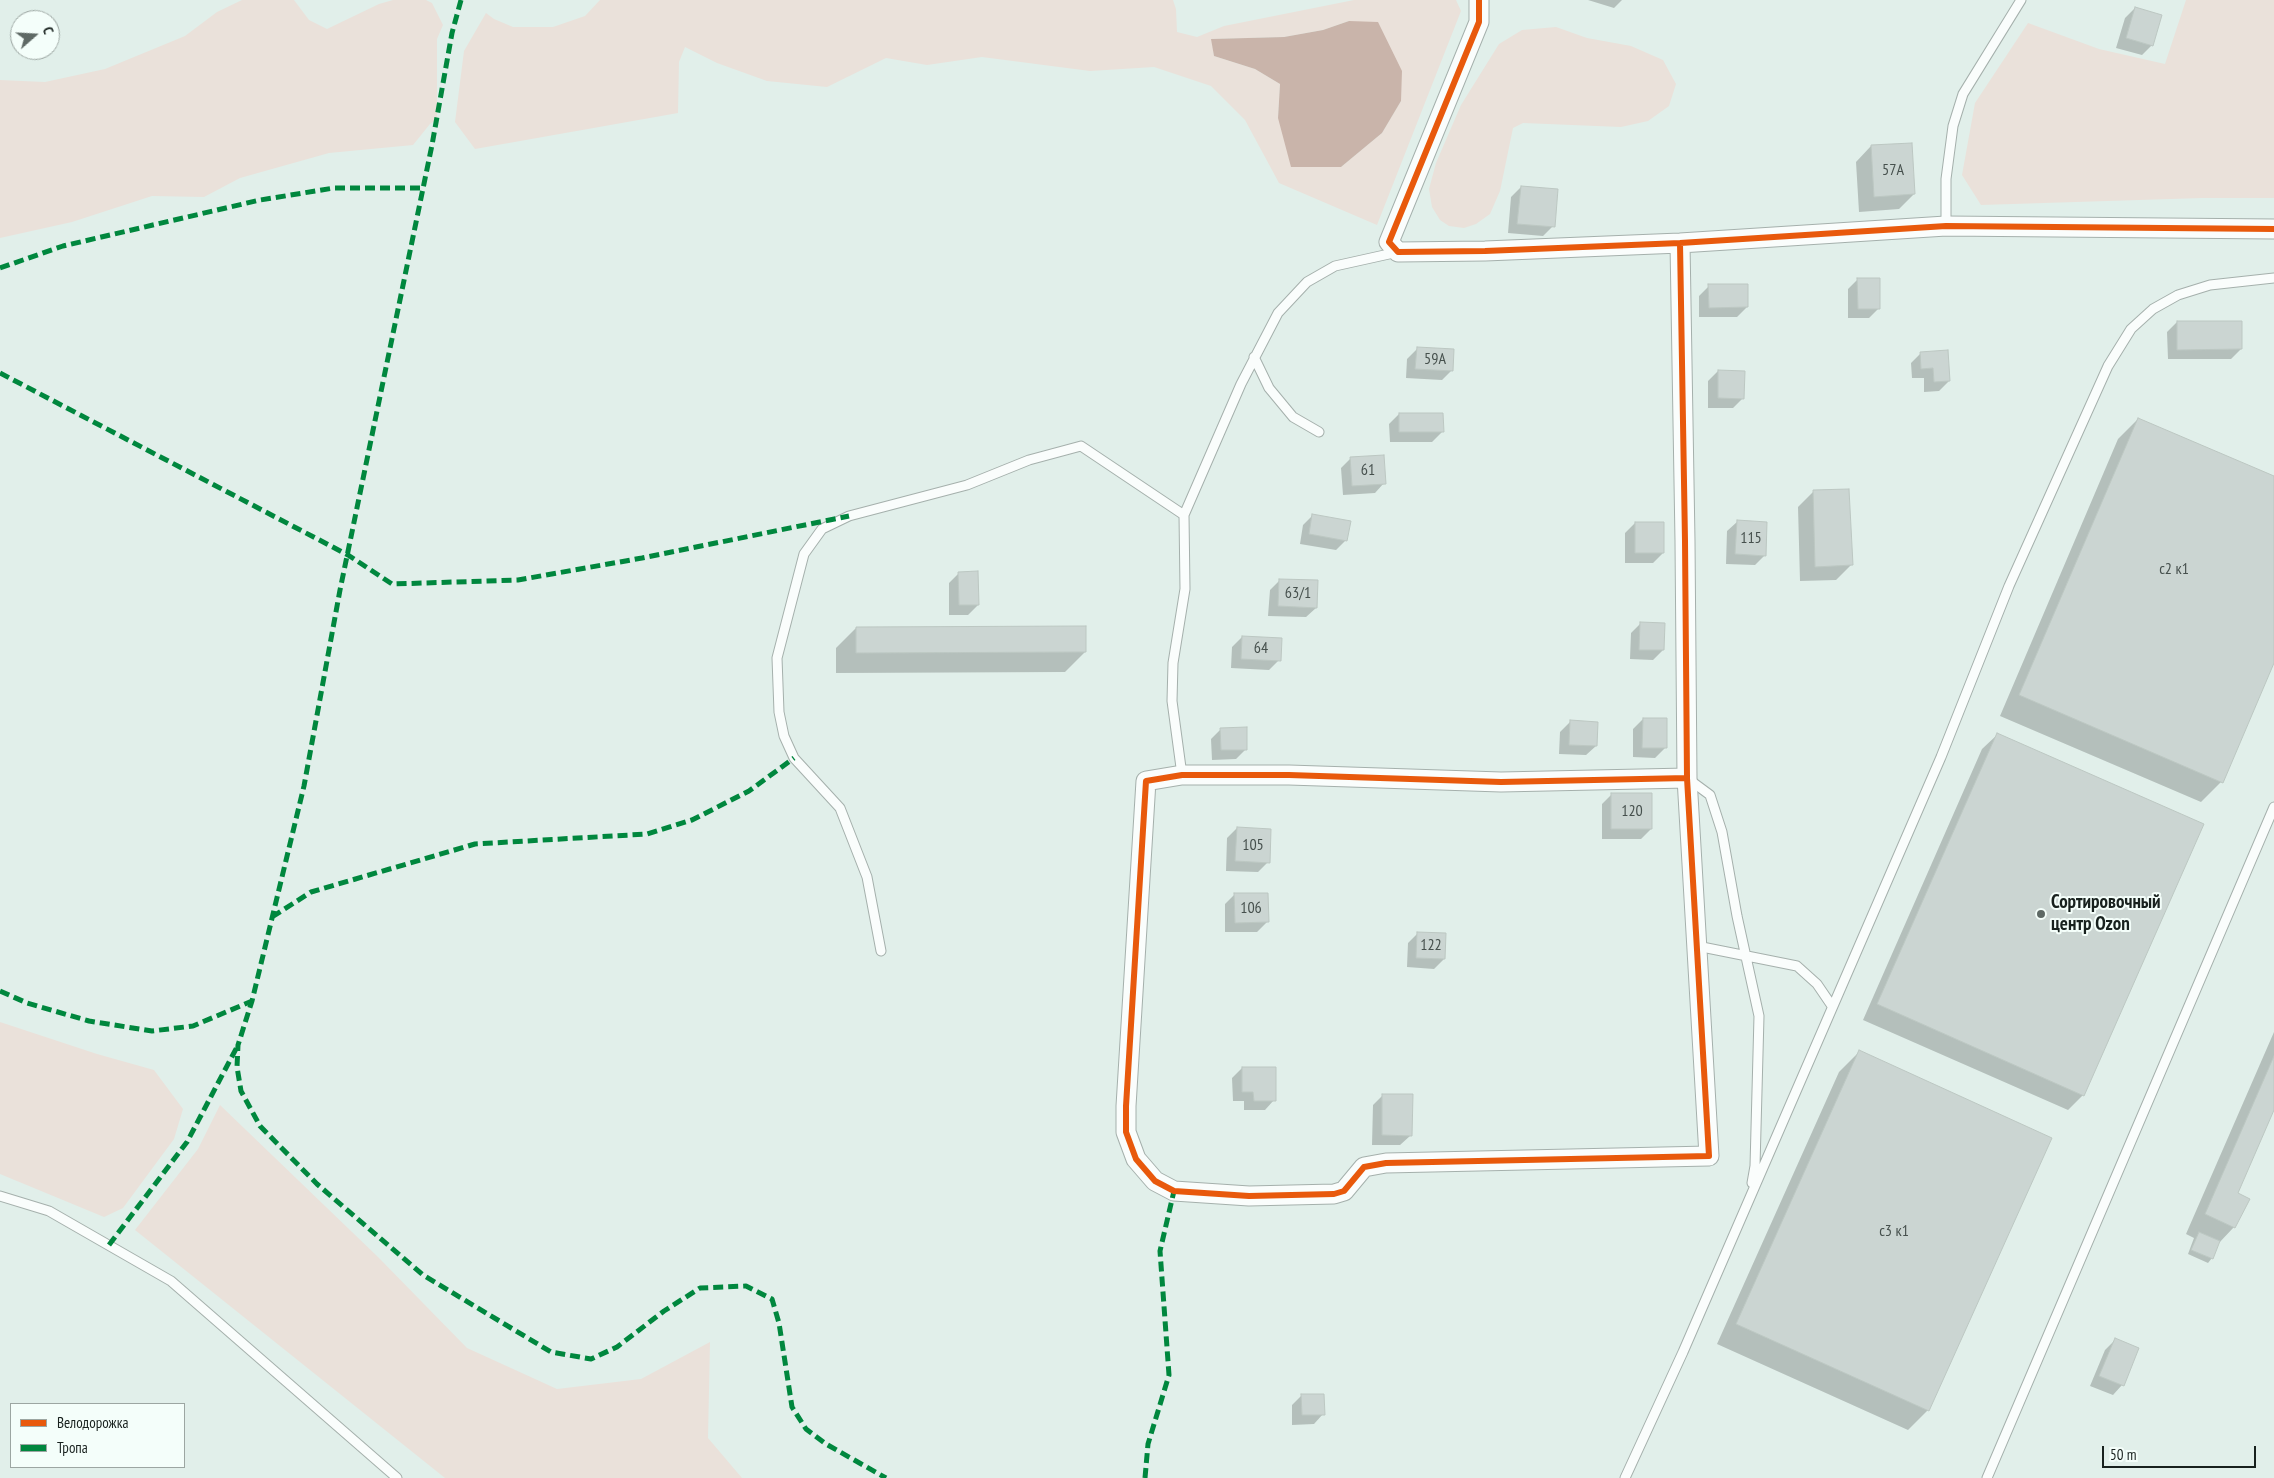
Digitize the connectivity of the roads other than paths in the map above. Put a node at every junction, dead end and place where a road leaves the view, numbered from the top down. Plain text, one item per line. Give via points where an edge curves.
1 (1479, 0) edge
2 (2021, 0) edge
3 (1946, 226) junction
4 (2274, 229) edge
5 (1680, 243) junction
6 (1398, 252) junction
7 (2274, 278) edge
8 (1254, 357) junction
9 (1319, 432) dead end
10 (1184, 515) junction
11 (1182, 775) junction
12 (1687, 778) junction
13 (2274, 807) edge
14 (1697, 946) junction
15 (881, 951) dead end
16 (1746, 954) junction
17 (1832, 1006) junction
18 (0, 1196) edge
19 (1751, 1196) junction
20 (396, 1478) edge
21 (1624, 1478) edge
22 (1986, 1478) edge

1 - 6 street via 1479,22 1389,242
2 - 3 lane via 1964,94 1953,126 1946,179
3 - 4 street
3 - 5 street
5 - 6 street
5 - 12 street
6 - 8 lane via 1335,266 1307,282 1278,313
7 - 17 lane via 2210,285 2178,295 2153,309 2130,329 2108,366 2009,586 1941,757
8 - 9 lane via 1269,388 1293,417
8 - 10 lane
10 - 11 lane via 1186,589 1173,663 1172,701
10 - 15 lane via 1081,446 1029,460 967,485 848,516 822,529 804,554 777,658 784,736 794,758 840,808 867,877
11 - 12 street via 1501,782
11 - 14 street via 1146,781 1126,1106 1126,1132 1136,1159 1155,1181 1174,1191 1249,1196 1334,1194 1344,1190 1364,1166 1709,1156
12 - 14 street
12 - 16 lane via 1710,795 1722,832
13 - 22 lane
14 - 16 lane
16 - 17 lane via 1797,966
16 - 19 lane via 1759,1016 1755,1166
17 - 19 lane
18 - 20 lane via 49,1211 172,1281
19 - 21 lane

